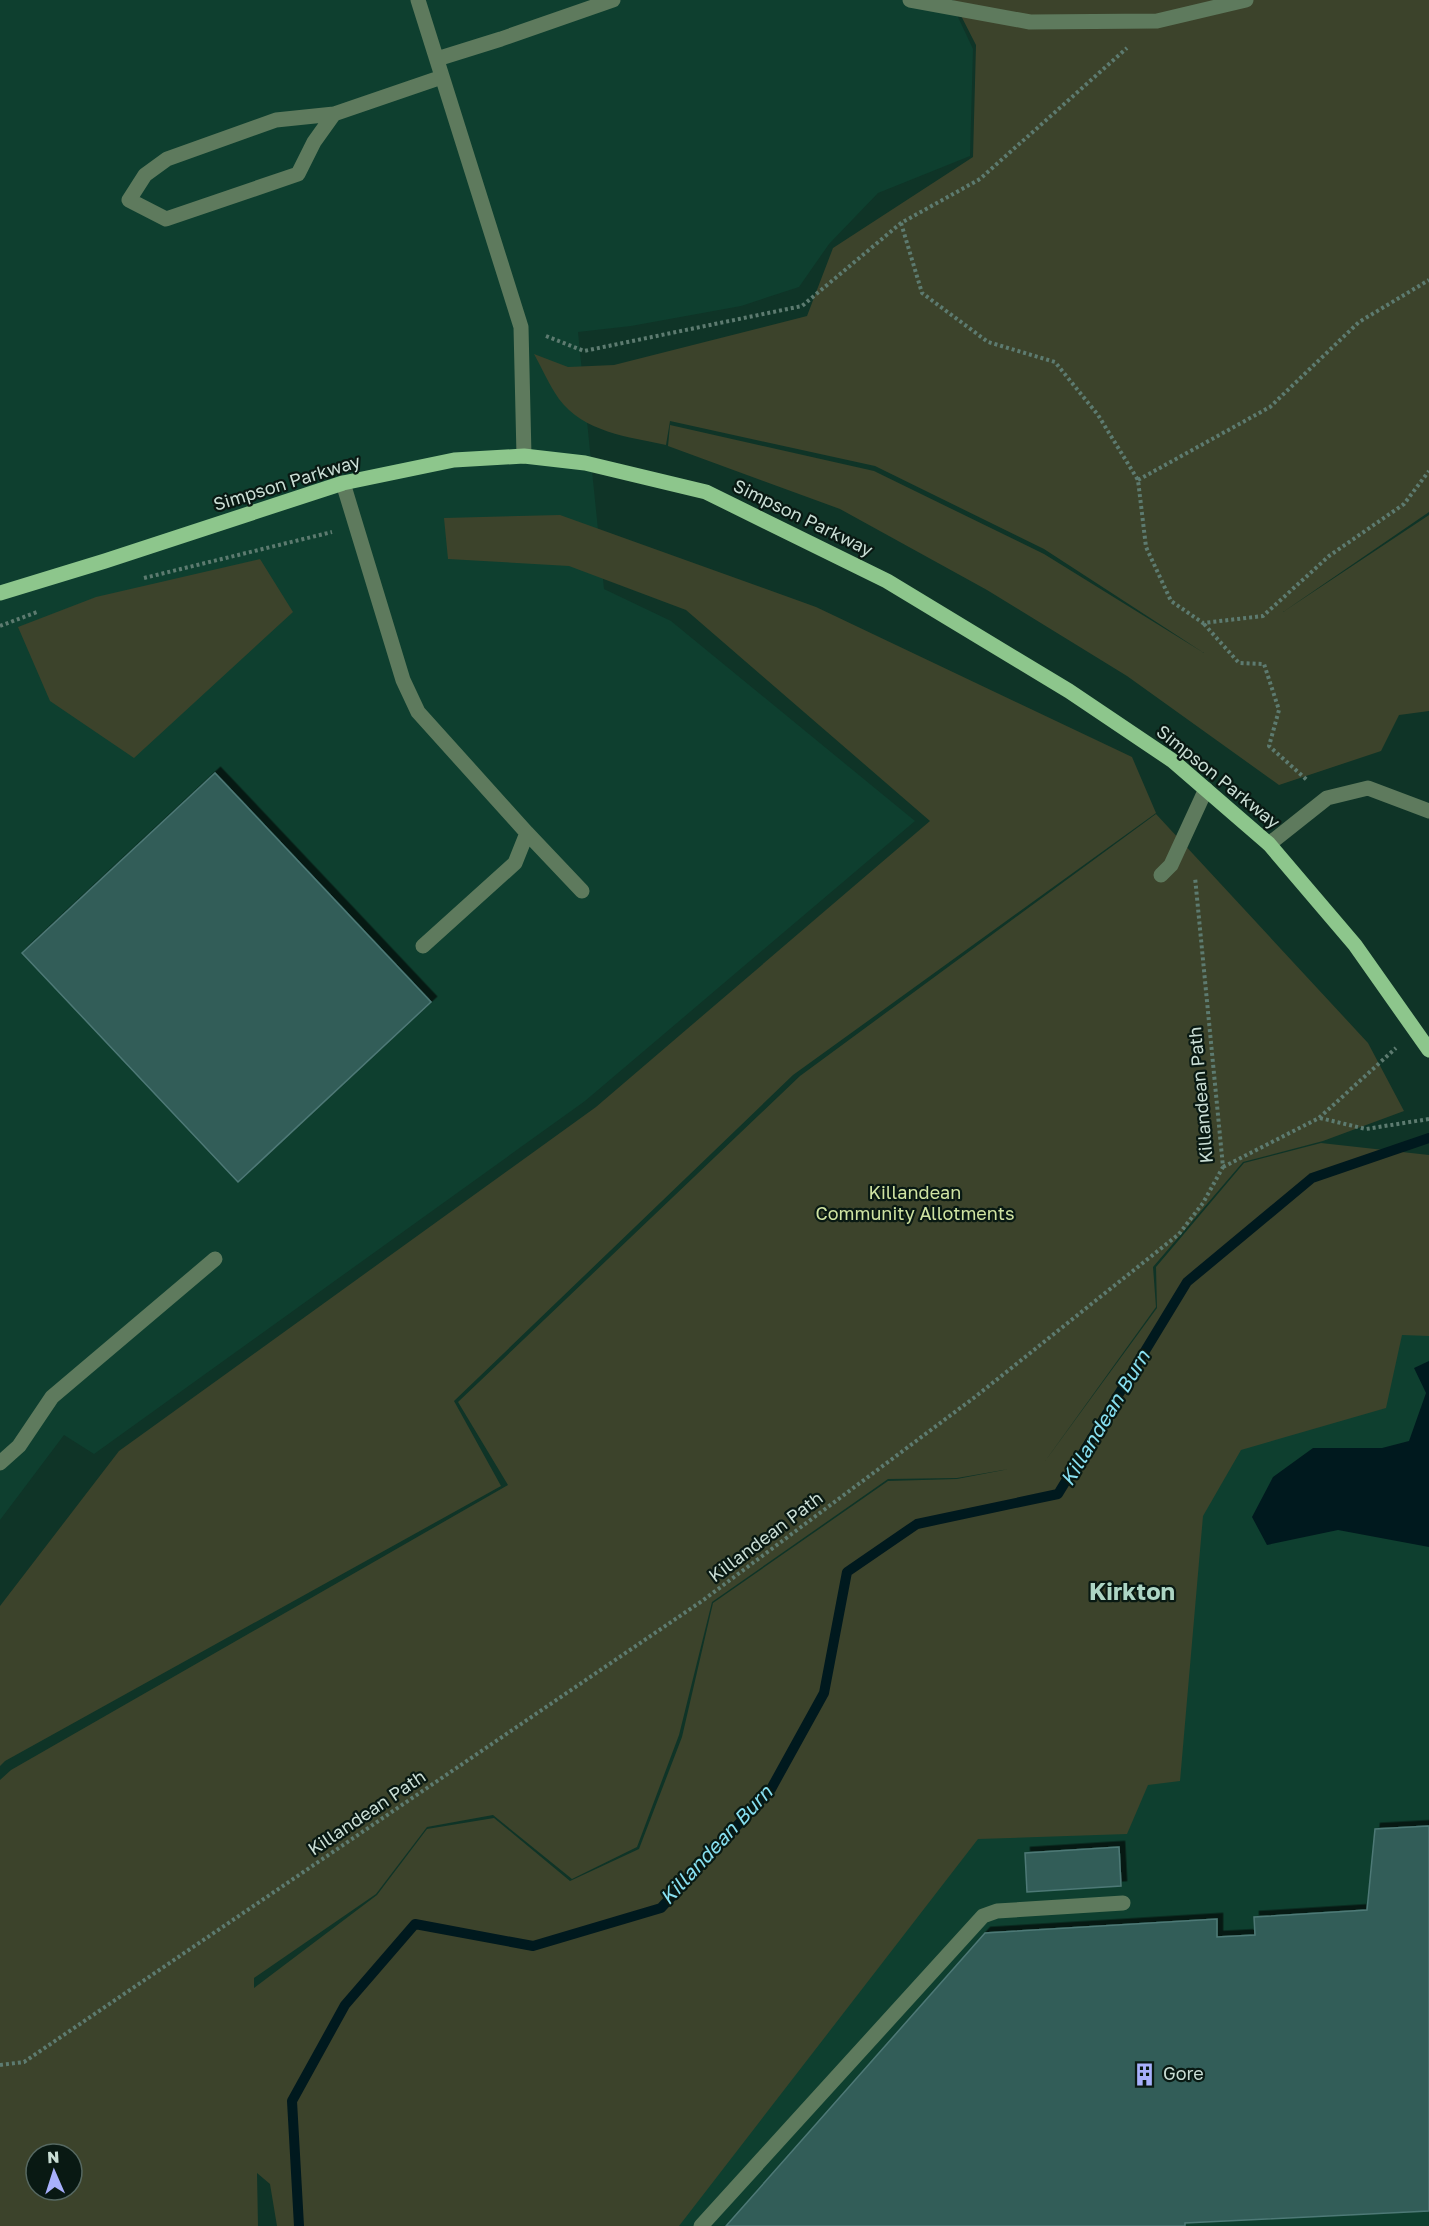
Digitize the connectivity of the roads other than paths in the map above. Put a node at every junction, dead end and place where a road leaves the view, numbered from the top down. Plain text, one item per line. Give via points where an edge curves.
1 (418, 0) edge
2 (613, 0) edge
3 (910, 0) edge
4 (1246, 0) edge
5 (437, 59) junction
6 (442, 77) junction
7 (334, 114) junction
8 (524, 456) junction
9 (342, 483) junction
10 (0, 593) edge
11 (1206, 789) junction
12 (1429, 811) edge
13 (527, 833) junction
14 (1269, 844) junction
15 (1161, 875) dead end
16 (582, 891) dead end
17 (423, 946) dead end
18 (1429, 1050) edge
19 (215, 1259) dead end
20 (0, 1463) edge
21 (1123, 1903) dead end
22 (701, 2226) edge

1 - 5 lane
2 - 5 lane
3 - 4 lane via 1030,22 1157,21
5 - 6 lane
6 - 7 lane
6 - 8 lane via 521,327
7 - 7 lane via 298,174 166,219 129,200 145,175 167,159 276,120
8 - 9 main road, Simpson Parkway via 454,460
8 - 11 main road, Simpson Parkway via 585,463 706,492 887,581 1069,691 1173,761
9 - 10 main road, Simpson Parkway
9 - 13 lane via 403,680 418,712
11 - 14 main road, Simpson Parkway
11 - 15 lane via 1172,865
12 - 14 lane via 1368,788 1327,798
13 - 16 lane
13 - 17 lane via 515,863
14 - 18 main road, Simpson Parkway via 1355,945
19 - 20 lane via 52,1397 19,1446
21 - 22 lane via 997,1911 983,1916

